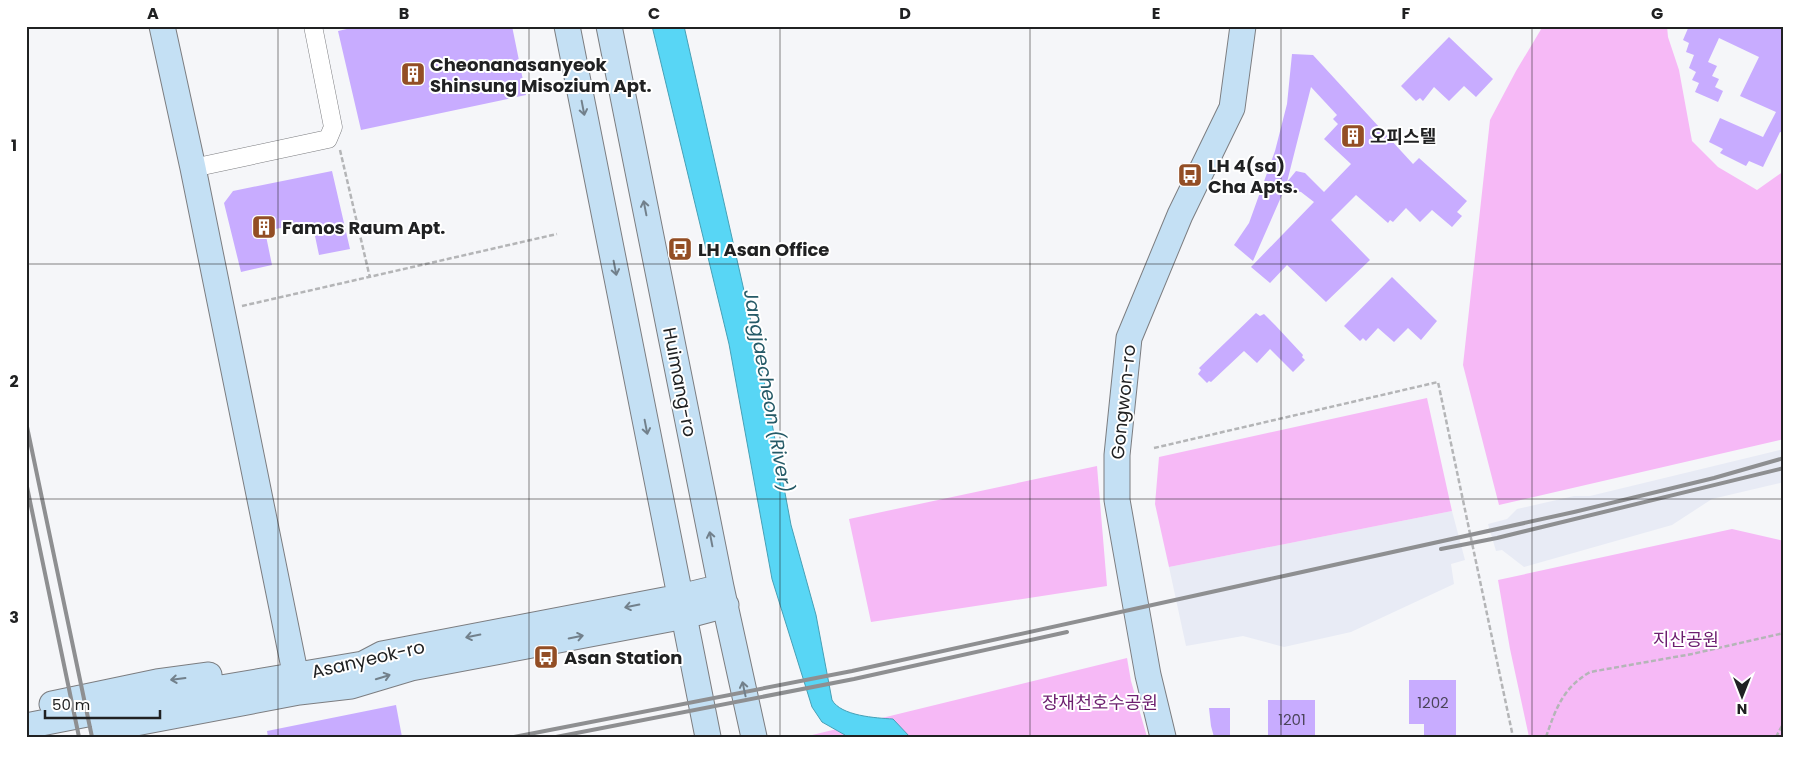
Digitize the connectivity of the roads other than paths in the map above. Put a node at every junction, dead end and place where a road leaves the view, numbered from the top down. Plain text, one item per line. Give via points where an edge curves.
1 (162, 26) edge
2 (313, 26) edge
3 (567, 26) edge
4 (609, 26) edge
5 (1243, 26) edge
6 (193, 168) junction
7 (723, 596) junction
8 (683, 607) junction
9 (295, 677) junction
10 (351, 686) junction
11 (26, 709) edge
12 (26, 726) edge
13 (60, 737) edge
14 (146, 737) edge
15 (708, 737) edge
16 (754, 737) edge
17 (1162, 737) edge

1 - 6 street
2 - 6 street via 333,126 328,139
3 -> 8 street
7 -> 4 street, Huimang-ro
5 - 17 street, Gongwon-ro via 1232,108 1180,215 1129,338 1117,455 1117,500
6 - 9 street
7 - 8 street
16 -> 7 street, Huimang-ro
8 -> 9 street, Asanyeok-ro via 382,654 363,664
10 -> 8 street, Asanyeok-ro via 411,668
8 - 15 street
9 - 10 street, Asanyeok-ro
9 -> 11 street via 157,682
9 - 12 street, Asanyeok-ro
9 - 13 street, Asanyeok-ro
10 - 14 street via 247,718

